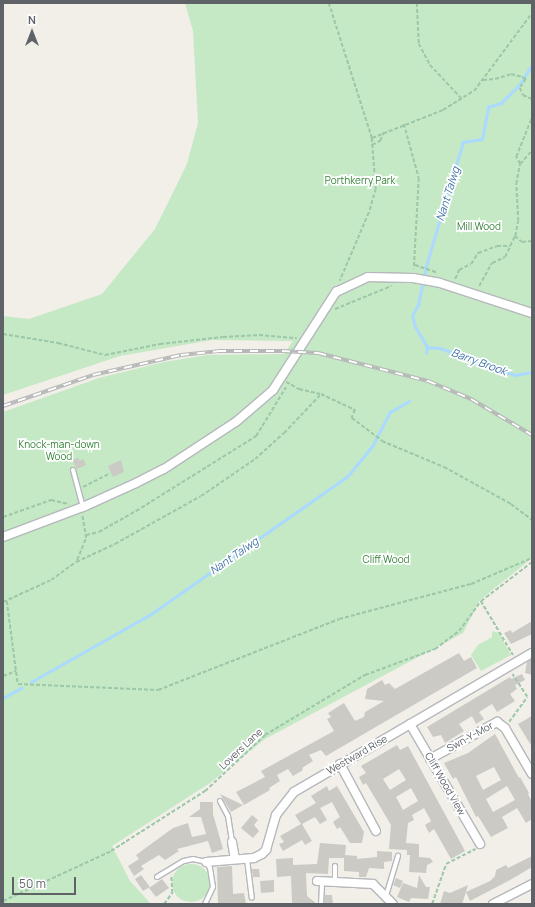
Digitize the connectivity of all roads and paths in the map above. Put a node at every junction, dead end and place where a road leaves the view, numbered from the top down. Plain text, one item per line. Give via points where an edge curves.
1 (329, 3) edge
2 (417, 3) edge
3 (532, 13) edge
4 (482, 80) junction
5 (462, 99) junction
6 (532, 99) edge
7 (532, 117) edge
8 (404, 124) junction
9 (383, 133) junction
10 (372, 138) junction
11 (372, 145) junction
12 (532, 150) edge
13 (520, 164) junction
14 (414, 227) dead end
15 (417, 228) junction
16 (515, 236) junction
17 (532, 241) edge
18 (510, 246) junction
19 (417, 265) junction
20 (430, 271) dead end
21 (415, 278) junction
22 (453, 287) junction
23 (336, 292) junction
24 (476, 295) junction
25 (532, 313) edge
26 (3, 334) edge
27 (305, 339) junction
28 (281, 379) junction
29 (321, 394) junction
30 (72, 470) dead end
31 (110, 473) dead end
32 (78, 490) junction
33 (83, 507) junction
34 (532, 520) edge
35 (3, 536) edge
36 (532, 558) edge
37 (532, 562) edge
38 (7, 601) junction
39 (481, 601) junction
40 (3, 602) edge
41 (532, 653) edge
42 (517, 662) junction
43 (16, 671) junction
44 (3, 676) edge
45 (516, 679) dead end
46 (410, 724) junction
47 (505, 728) junction
48 (430, 759) junction
49 (340, 764) junction
50 (532, 774) edge
51 (220, 801) dead end
52 (376, 831) dead end
53 (232, 842) joint
54 (480, 844) joint
55 (398, 856) dead end
56 (247, 858) junction
57 (235, 859) junction
58 (206, 862) junction
59 (335, 866) dead end
60 (172, 870) junction
61 (157, 877) dead end
62 (320, 881) joint
63 (334, 882) junction
64 (532, 884) edge
65 (386, 896) junction
66 (252, 898) dead end
67 (3, 901) edge
68 (164, 904) edge
69 (205, 904) edge
70 (321, 904) edge
71 (393, 904) edge
72 (432, 904) edge
73 (493, 904) edge

1 - 10 path
2 - 5 path via 419,44 430,65
3 - 4 path
4 - 5 path via 474,91
4 - 6 path via 495,80 511,74 522,77 526,80 520,88 523,94
5 - 8 path via 443,110
7 - 13 path via 516,157
8 - 9 path
8 - 15 path via 419,178
9 - 10 path
9 - 11 path via 380,141
10 - 11 path
11 - 23 path via 376,188 369,213
12 - 13 path
13 - 16 path via 516,184 518,221
14 - 15 path
15 - 19 path
16 - 17 path via 522,242
16 - 18 path
18 - 22 path via 497,246 478,253 471,264 459,270
18 - 24 path via 505,257 492,263
19 - 20 path
19 - 21 path
21 - 22 street
21 - 23 street via 368,276
22 - 24 street
23 - 27 street
24 - 25 street
26 - 27 path via 58,343 105,355 160,344 223,337 260,335
27 - 28 street
28 - 29 path via 299,389
28 - 33 street via 273,390 237,421 193,451 164,469
29 - 34 path via 354,410 352,418 382,441 444,467 511,504
29 - 38 path via 255,459 201,496 115,544 76,562 51,580
30 - 32 lane
31 - 32 path
32 - 33 lane
33 - 35 street
36 - 43 path via 471,584 339,619 158,690 18,684
37 - 39 path, Lovers Lane
38 - 40 path
38 - 43 path
39 - 42 path
39 - 67 path, Lovers Lane via 459,631 435,649 359,679 265,735 205,791 111,851
41 - 42 street, Westward Rise
42 - 46 street, Westward Rise
43 - 44 path
45 - 47 path via 527,697
46 - 48 street, Cliff Wood View
46 - 49 street, Westward Rise
47 - 48 street, Swn-Y-Mor via 497,722
47 - 50 street, Swn-Y-Mor
48 - 54 street, Cliff Wood View
49 - 52 street
49 - 56 street, Westward Rise via 294,792 276,815 266,850 254,858
51 - 53 lane via 228,816
53 - 57 street
54 - 72 path via 446,864
55 - 65 lane
56 - 57 street, Westward Rise
56 - 66 lane
57 - 58 street, Westward Rise
58 - 60 lane via 193,858
58 - 69 lane via 210,868 213,887
59 - 63 lane
60 - 61 lane
60 - 68 path via 172,893
62 - 63 street
62 - 70 lane
63 - 65 street via 373,884
64 - 73 street
65 - 71 street

